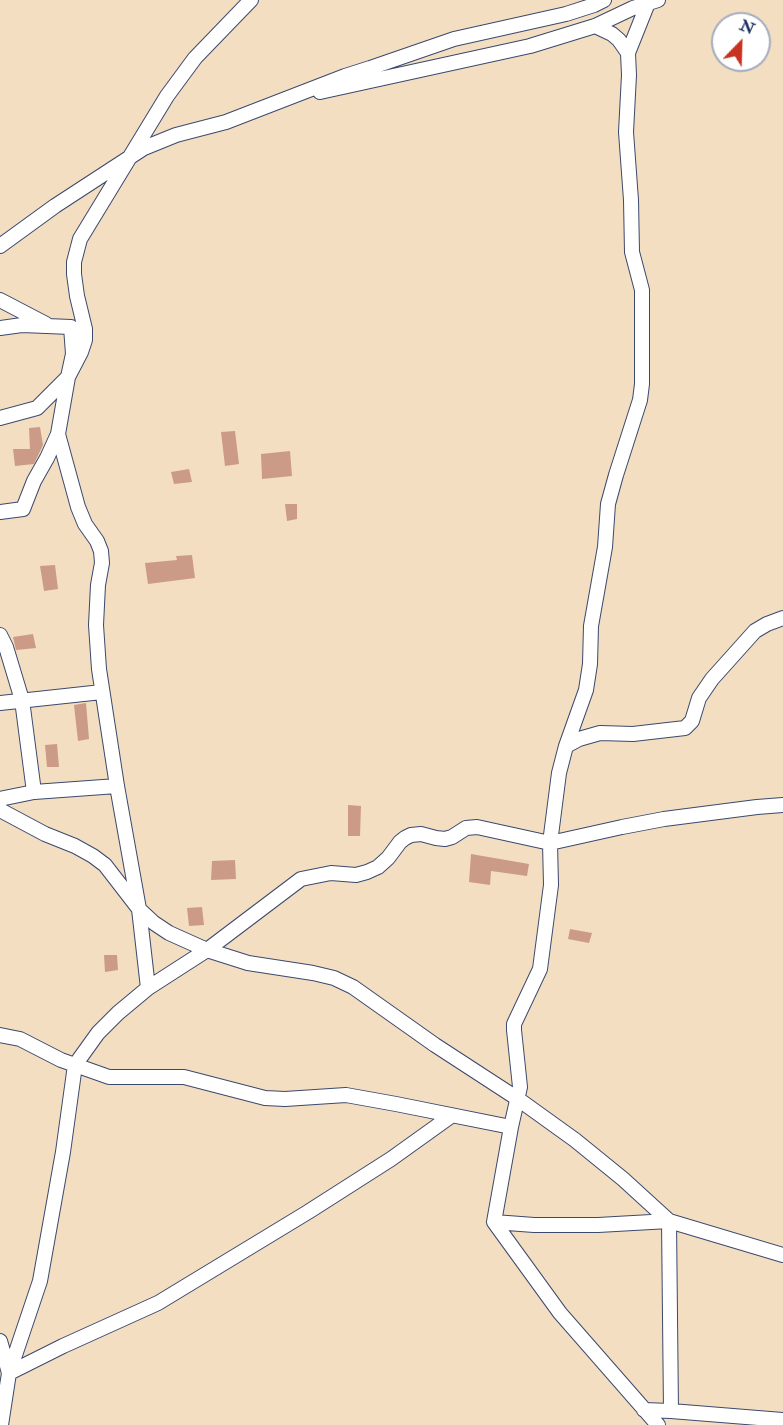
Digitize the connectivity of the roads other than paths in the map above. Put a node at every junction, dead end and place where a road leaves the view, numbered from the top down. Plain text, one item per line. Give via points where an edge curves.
1 (251, 0) edge
2 (604, 0) edge
3 (653, 2) edge
4 (595, 26) junction
5 (628, 53) junction
6 (286, 100) junction
7 (131, 157) junction
8 (0, 246) edge
9 (0, 300) edge
10 (52, 326) junction
11 (0, 328) edge
12 (78, 334) junction
13 (68, 377) junction
14 (0, 418) edge
15 (58, 434) junction
16 (0, 512) edge
17 (783, 618) edge
18 (0, 635) edge
19 (102, 692) junction
20 (22, 700) junction
21 (0, 702) edge
22 (566, 746) junction
23 (117, 786) junction
24 (34, 792) junction
25 (0, 800) edge
26 (783, 805) edge
27 (0, 810) edge
28 (550, 843) junction
29 (139, 909) junction
30 (207, 950) junction
31 (148, 988) junction
32 (0, 1035) edge
33 (75, 1065) junction
34 (518, 1099) junction
35 (451, 1116) junction
36 (511, 1127) junction
37 (669, 1221) junction
38 (494, 1222) junction
39 (783, 1255) edge
40 (0, 1341) edge
41 (9, 1373) junction
42 (644, 1410) junction
43 (671, 1411) junction
44 (783, 1420) edge
45 (1, 1425) edge
46 (658, 1425) edge

1 - 7 street via 195,58
2 - 6 street via 566,14 454,39
3 - 4 street
3 - 5 street
4 - 5 street via 612,34
4 - 6 street via 530,45
5 - 22 street via 626,132 632,252 642,290 642,384 608,504 586,690
6 - 7 street via 176,135
7 - 8 street
7 - 12 street via 80,239 76,252 76,285 85,329
9 - 10 street
10 - 11 street
10 - 12 street
12 - 13 street via 85,340
13 - 14 street via 37,408
13 - 15 street
15 - 16 street via 22,509
15 - 19 street via 78,507 101,551 96,625
17 - 22 street via 755,631 712,679 685,728 600,733
18 - 20 street
19 - 20 street
19 - 23 street
20 - 21 street
20 - 24 street
22 - 28 street
23 - 24 street
23 - 29 street
24 - 25 street
26 - 28 street via 664,819
27 - 29 street via 93,856 110,871
28 - 30 street via 477,827 466,828 446,839 411,834 368,872 301,879
28 - 34 street via 551,885 540,969 514,1024
29 - 30 street via 169,933
29 - 31 street
30 - 31 street
30 - 34 street via 248,963 334,978 353,987
31 - 33 street via 98,1033
32 - 33 street via 20,1039
33 - 35 street via 112,1078 184,1077 285,1100 346,1095
33 - 41 street via 40,1281
34 - 36 street
34 - 37 street via 623,1179
35 - 36 street
35 - 41 street via 382,1165 158,1303
36 - 38 street
37 - 38 street via 598,1225
37 - 39 street
37 - 43 street
38 - 42 street via 560,1313
40 - 41 street
41 - 45 street
42 - 43 street
42 - 46 street
43 - 44 street

